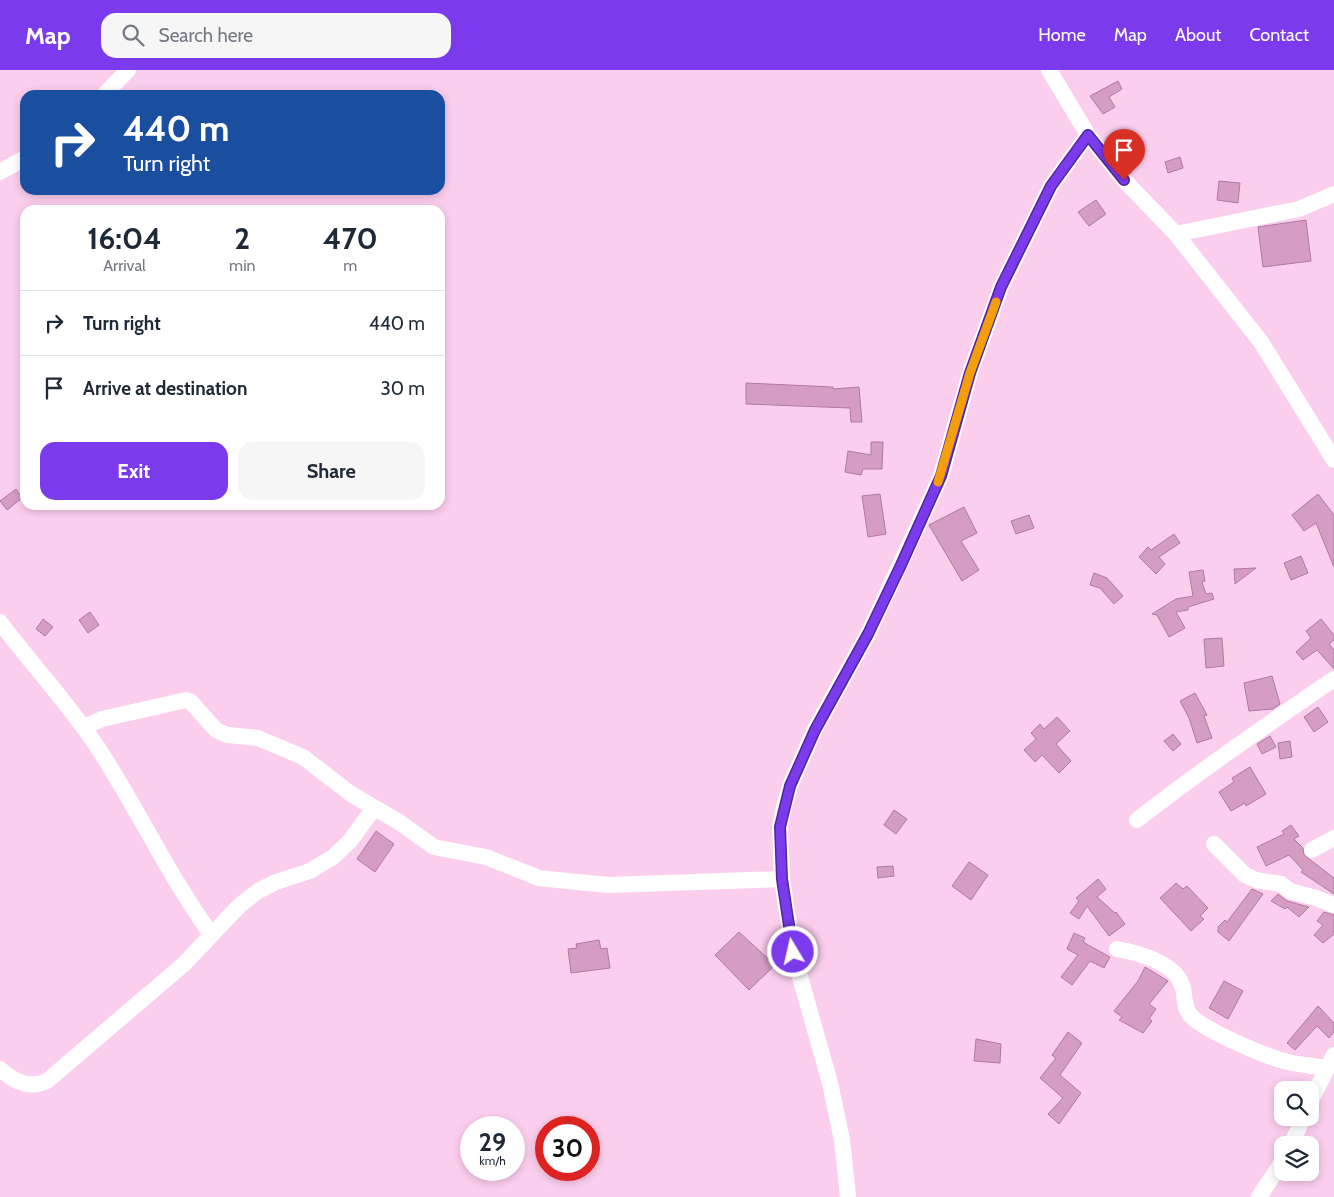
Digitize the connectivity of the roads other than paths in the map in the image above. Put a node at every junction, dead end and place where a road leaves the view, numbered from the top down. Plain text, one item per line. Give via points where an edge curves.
1 (128, 70) edge
2 (1050, 70) edge
3 (109, 90) edge
4 (1088, 135) junction
5 (20, 161) edge
6 (0, 172) edge
7 (1334, 194) edge
8 (1176, 234) junction
9 (1334, 460) edge
10 (0, 622) edge
11 (1334, 679) edge
12 (84, 727) junction
13 (374, 808) junction
14 (1137, 820) dead end
15 (1334, 838) edge
16 (1214, 844) dead end
17 (1312, 850) dead end
18 (782, 879) junction
19 (1334, 905) edge
20 (211, 934) junction
21 (1117, 949) dead end
22 (1330, 1062) edge
23 (0, 1069) edge
24 (1319, 1084) edge
25 (1274, 1174) edge
26 (848, 1197) edge
27 (1259, 1197) edge

1 - 3 street
2 - 4 street
4 - 8 street via 1124,180
4 - 18 street via 1051,186 1001,287 970,373 941,476 868,634 815,730 790,786 780,827
5 - 6 street
7 - 8 street via 1299,209
8 - 9 street via 1261,342
10 - 12 street
11 - 14 street via 1246,738
12 - 13 street via 102,719 186,700 216,730 228,735 258,738 303,757
12 - 20 street
13 - 18 street via 434,846 486,857 539,878 609,885
13 - 20 street via 350,841 333,857 310,872 258,891
15 - 17 street
16 - 19 street via 1245,875 1281,884 1290,892
18 - 26 street via 796,961 836,1111
20 - 23 street via 184,964 47,1081 30,1086
21 - 22 street via 1136,953 1172,969 1183,987 1187,1012 1216,1032 1290,1063
22 - 24 street
25 - 27 street

